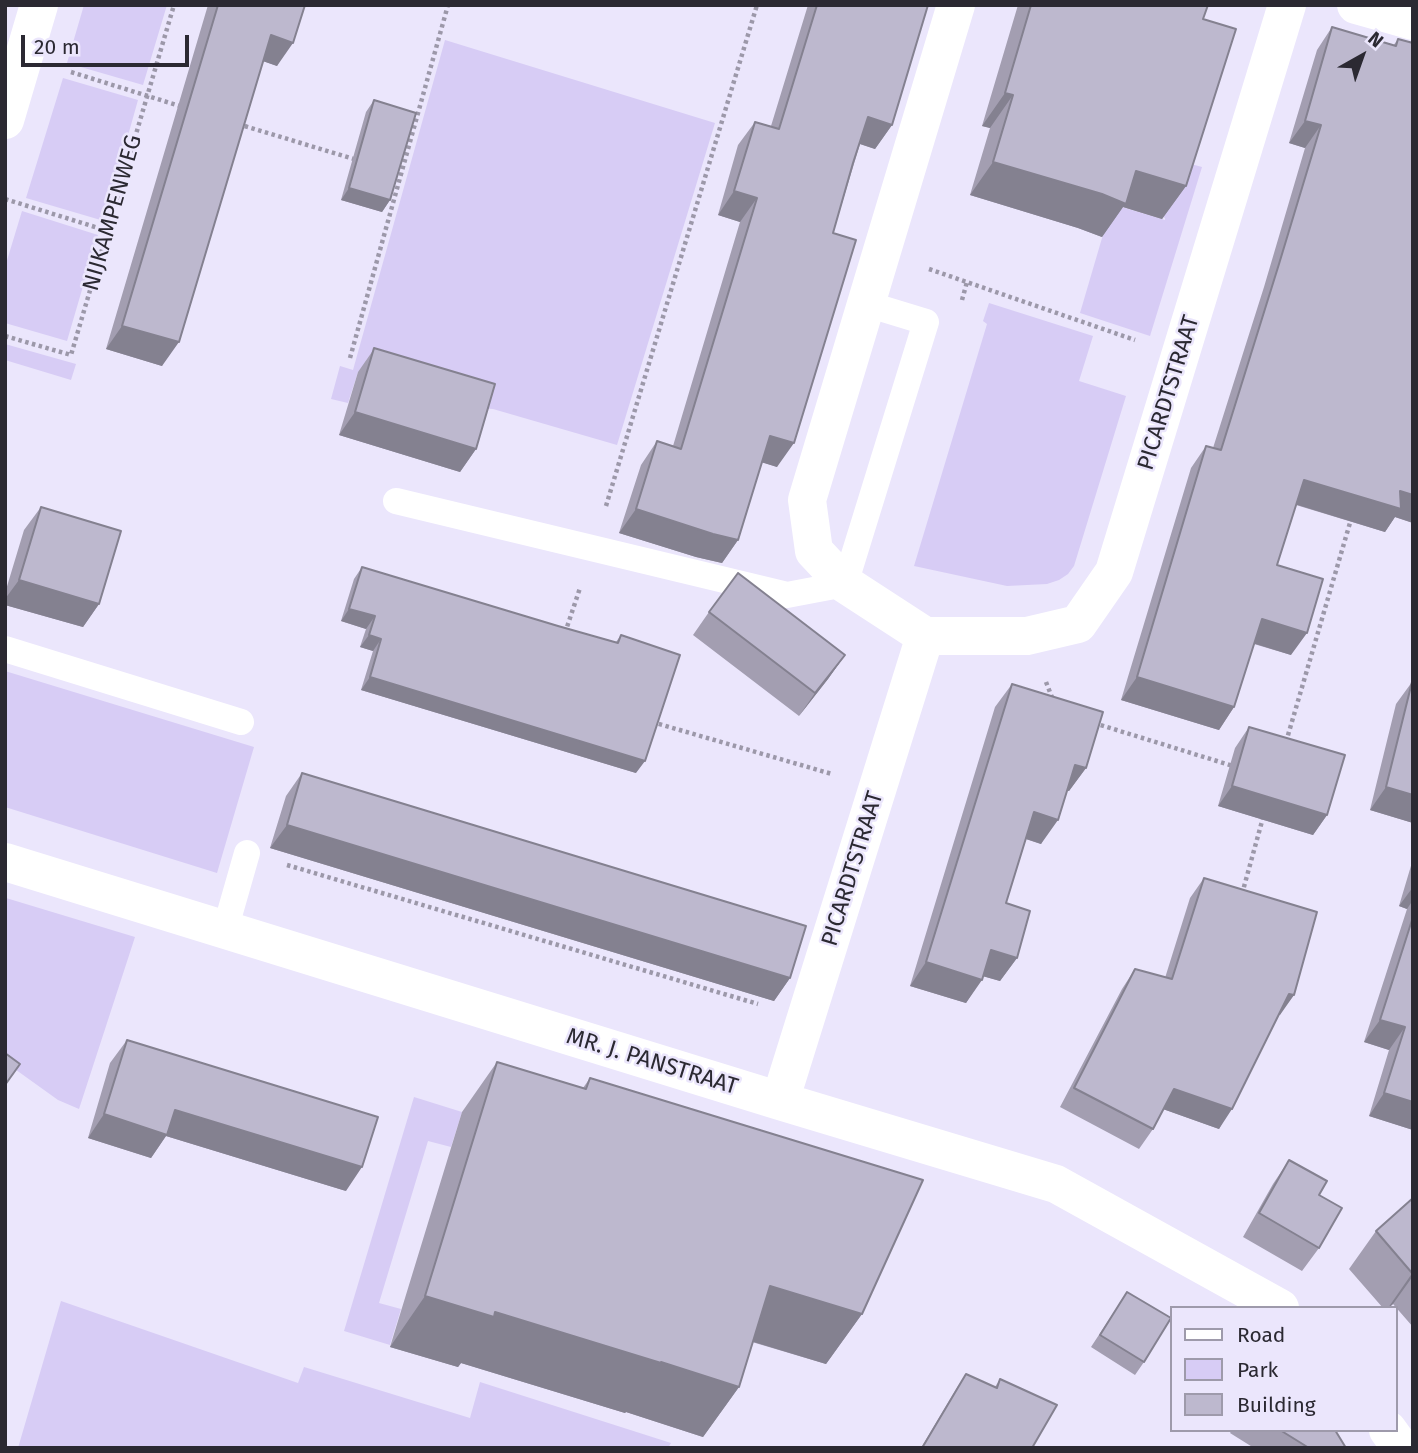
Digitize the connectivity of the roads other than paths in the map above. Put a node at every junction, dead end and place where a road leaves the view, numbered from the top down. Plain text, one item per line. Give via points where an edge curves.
1 (40, 5) edge
2 (956, 5) edge
3 (1287, 5) edge
4 (1356, 5) edge
5 (1402, 14) edge
6 (5, 120) edge
7 (867, 304) junction
8 (396, 501) dead end
9 (845, 584) junction
10 (925, 636) junction
11 (5, 649) edge
12 (241, 722) dead end
13 (247, 853) road end
14 (5, 862) edge
15 (225, 930) junction
16 (780, 1101) junction
17 (1276, 1306) edge
18 (1389, 1432) edge
19 (1401, 1448) edge

1 - 6 street
2 - 7 street
3 - 10 street, PICARDTSTRAAT via 1114,572 1078,624 1027,636
4 - 5 street
7 - 9 street via 807,500 814,551
7 - 9 lane via 926,322
8 - 9 lane via 787,595
9 - 10 street
10 - 16 street, PICARDTSTRAAT
11 - 12 lane
13 - 15 lane
14 - 15 street, MR. J. PANSTRAAT
15 - 16 street, MR. J. PANSTRAAT
16 - 17 street, MR. J. PANSTRAAT via 1056,1184
18 - 19 street

